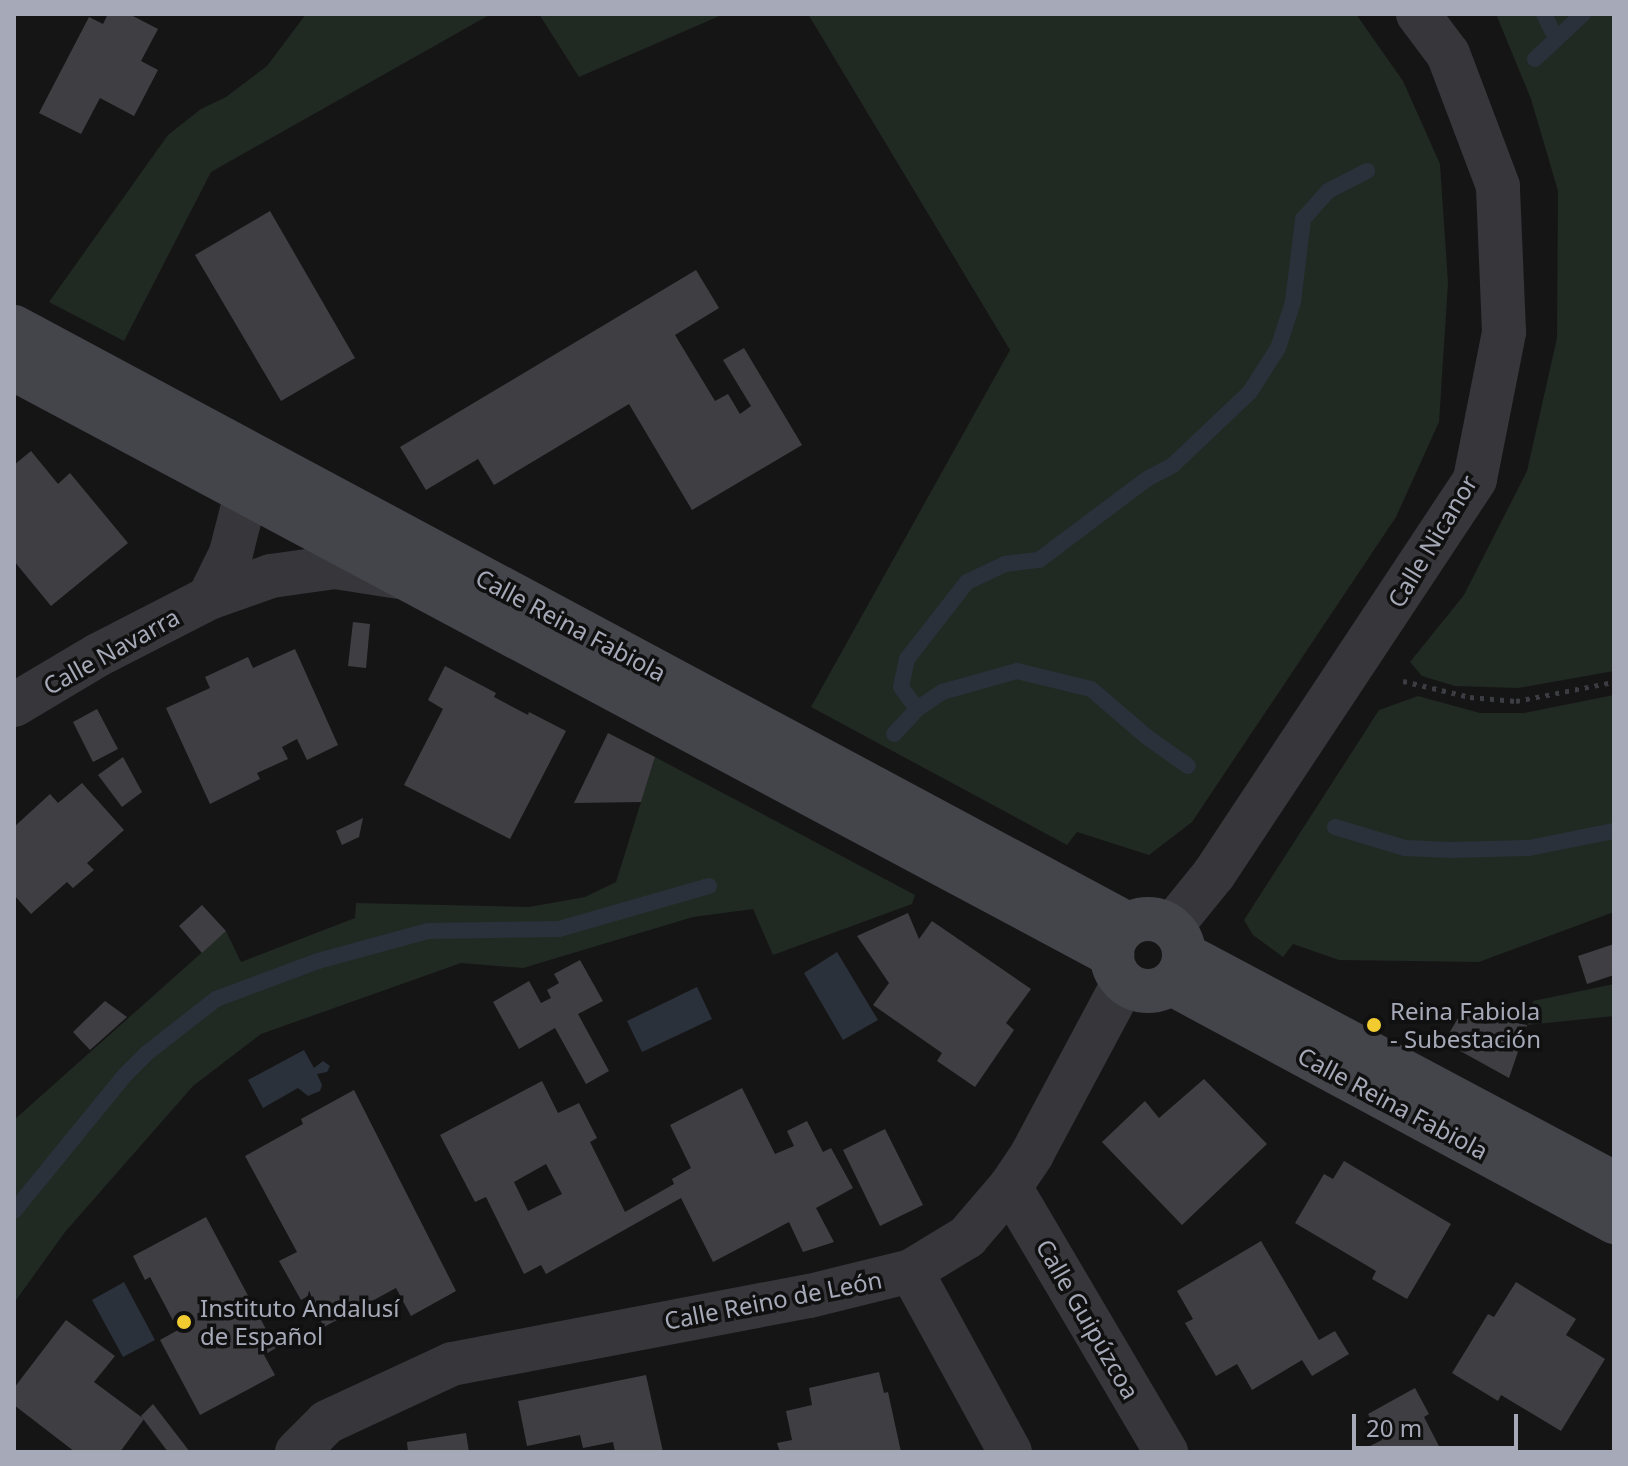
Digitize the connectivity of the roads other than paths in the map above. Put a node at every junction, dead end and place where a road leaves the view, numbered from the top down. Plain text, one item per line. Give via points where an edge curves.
1 (1418, 14) edge
2 (14, 327) edge
3 (14, 369) edge
4 (234, 445) junction
5 (246, 492) junction
6 (406, 578) junction
7 (209, 598) junction
8 (14, 705) edge
9 (1121, 954) junction
10 (1176, 955) junction
11 (1614, 1183) edge
12 (1010, 1187) junction
13 (1614, 1222) edge
14 (911, 1271) junction
15 (297, 1452) edge
16 (1010, 1452) edge
17 (1166, 1452) edge

1 - 10 street, Calle Nicanor via 1448,54 1498,186 1504,332 1475,479 1222,861
2 - 4 street, Calle Reina Fabiola
3 - 5 street, Calle Reina Fabiola
4 - 5 street, Calle Navarra
4 - 9 street, Calle Reina Fabiola
5 - 6 street, Calle Reina Fabiola
5 - 7 street, Calle Navarra via 231,553
6 - 7 street, Calle Navarra via 335,567 271,576
6 - 9 street, Calle Reina Fabiola
7 - 8 street, Calle Navarra
9 - 10 street via 1157,920
9 - 10 street via 1140,990 1156,991
9 - 12 street, Calle Reino de León via 1032,1154
10 - 11 street, Calle Reina Fabiola
10 - 13 street, Calle Reina Fabiola
12 - 14 street, Calle Reino de León via 967,1237
12 - 17 street, Calle Guipúzcoa
14 - 15 street, Calle Reino de León via 810,1296 452,1364 327,1422
14 - 16 street

